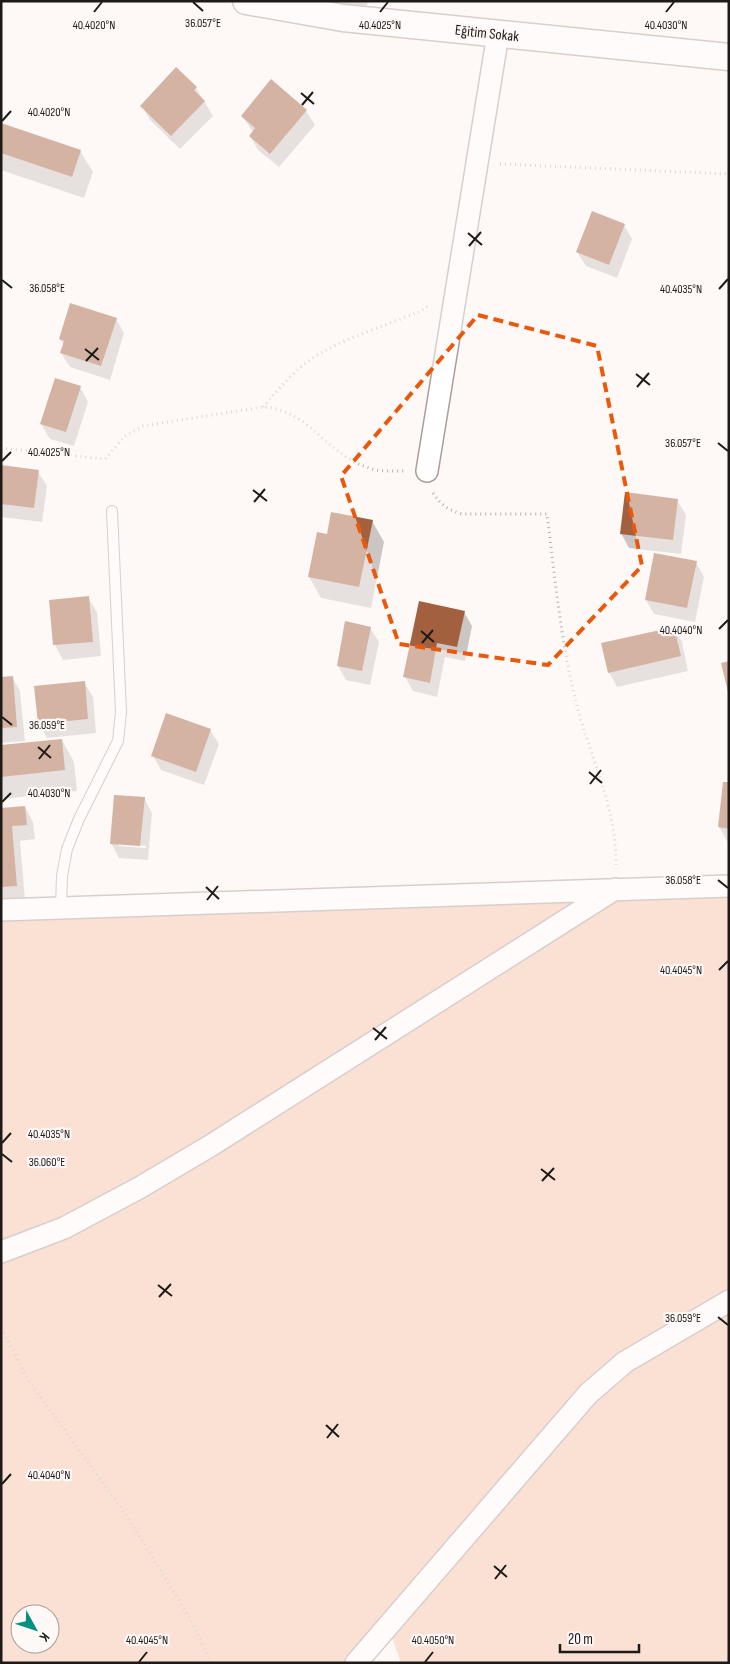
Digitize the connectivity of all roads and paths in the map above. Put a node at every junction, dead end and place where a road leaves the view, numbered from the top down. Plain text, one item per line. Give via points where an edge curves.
1 (246, 1) edge
2 (498, 34) junction
3 (729, 57) edge
4 (477, 163) junction
5 (729, 174) edge
6 (457, 285) junction
7 (263, 407) junction
8 (1, 448) edge
9 (427, 471) junction
10 (112, 511) dead end
11 (729, 886) edge
12 (615, 889) junction
13 (61, 908) junction
14 (1, 910) edge
15 (1, 1252) edge
16 (729, 1301) edge
17 (1, 1328) edge
18 (212, 1663) edge
19 (356, 1663) edge

1 - 2 street, Eğitim Sokak via 344,18
2 - 3 street, Eğitim Sokak
2 - 4 street
4 - 5 path
4 - 6 street
6 - 7 path via 421,311 315,356 295,372
6 - 9 street
7 - 8 path via 142,426 125,436 105,459
7 - 9 path via 291,414 368,468
9 - 12 path via 431,489 449,510 462,514 547,514 565,648 577,706 611,815 616,851
10 - 13 lane via 118,740 67,849
11 - 12 street
12 - 13 street
12 - 15 street via 139,1188 64,1228
13 - 14 street
16 - 19 street via 625,1362 588,1394
17 - 18 path via 29,1381 131,1523 189,1616

